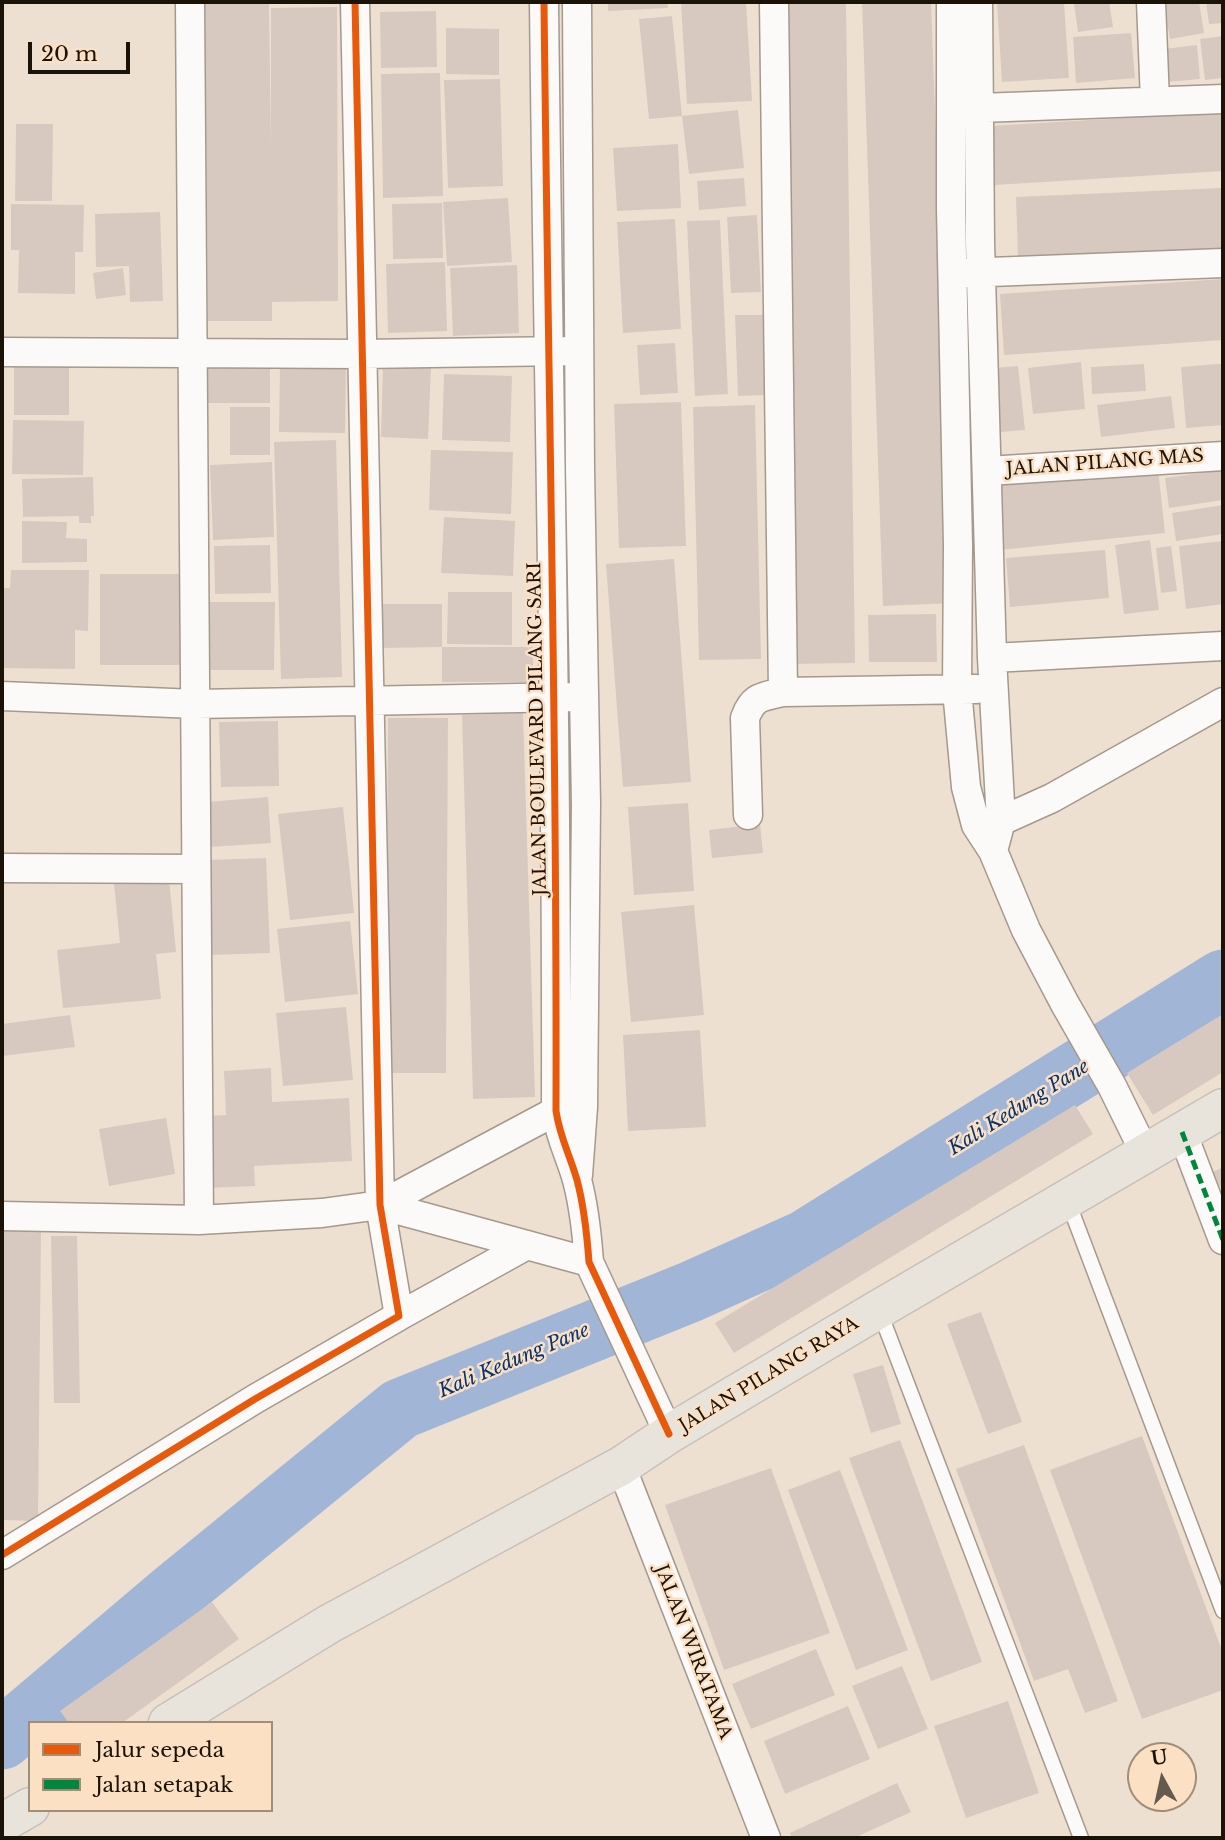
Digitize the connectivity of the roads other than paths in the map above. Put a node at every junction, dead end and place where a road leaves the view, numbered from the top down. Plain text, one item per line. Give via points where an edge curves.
1 (190, 2) edge
2 (355, 2) edge
3 (544, 2) edge
4 (578, 2) edge
5 (774, 2) edge
6 (951, 2) edge
7 (978, 2) edge
8 (1151, 2) edge
9 (1223, 99) edge
10 (1155, 101) junction
11 (980, 108) junction
12 (1223, 262) edge
13 (981, 272) junction
14 (952, 273) junction
15 (580, 350) junction
16 (2, 352) edge
17 (548, 352) junction
18 (191, 354) junction
19 (362, 354) junction
20 (1223, 456) edge
21 (988, 471) junction
22 (1223, 646) edge
23 (992, 658) junction
24 (993, 688) junction
25 (957, 690) junction
26 (783, 692) junction
27 (2, 696) edge
28 (585, 697) junction
29 (553, 698) junction
30 (371, 702) junction
31 (1223, 702) edge
32 (196, 704) junction
33 (748, 815) dead end
34 (989, 823) junction
35 (2, 868) edge
36 (196, 869) junction
37 (570, 1109) junction
38 (1210, 1121) edge
39 (1146, 1153) junction
40 (1067, 1198) junction
41 (380, 1205) junction
42 (2, 1216) edge
43 (200, 1220) junction
44 (1223, 1240) edge
45 (527, 1245) junction
46 (592, 1272) junction
47 (879, 1309) junction
48 (400, 1316) junction
49 (669, 1434) junction
50 (621, 1466) junction
51 (2, 1555) edge
52 (1223, 1611) edge
53 (171, 1721) edge
54 (28, 1808) edge
55 (2, 1823) edge
56 (766, 1838) edge
57 (1081, 1838) edge

1 - 18 street
2 - 19 street
3 - 17 street, JALAN BOULEVARD PILANG SARI
4 - 15 street, JALAN BOULEVARD PILANG SARI
5 - 26 street
6 - 14 street
7 - 11 street
8 - 10 street
9 - 10 street
10 - 11 street
11 - 13 street
12 - 13 street
13 - 14 street
13 - 21 street
14 - 25 street
15 - 17 street
15 - 28 street, JALAN BOULEVARD PILANG SARI
16 - 18 street
17 - 19 street
17 - 29 street, JALAN BOULEVARD PILANG SARI
18 - 19 street
18 - 32 street
19 - 30 street
20 - 21 street, JALAN PILANG MAS
21 - 23 street
22 - 23 street
23 - 24 street
24 - 25 street
24 - 34 street
25 - 26 street
25 - 34 street via 966,787
26 - 33 street via 759,697 745,718
27 - 32 street
28 - 29 street
28 - 37 street, JALAN BOULEVARD PILANG SARI
29 - 30 street
29 - 37 street, JALAN BOULEVARD PILANG SARI
30 - 32 street
30 - 41 street
31 - 34 street via 1052,798
32 - 36 street
34 - 39 street via 993,851 1026,930
35 - 36 street
36 - 43 street
37 - 41 street
37 - 46 street, JALAN BOULEVARD PILANG SARI
38 - 39 highway, JALAN PILANG RAYA
38 - 44 street
39 - 40 highway, JALAN PILANG RAYA
40 - 47 highway, JALAN PILANG RAYA
40 - 52 lane
41 - 43 street
41 - 45 street
41 - 48 street
42 - 43 street
45 - 46 street
45 - 48 street
46 - 49 street, JALAN BOULEVARD PILANG SARI
47 - 49 highway, JALAN PILANG RAYA
47 - 57 lane
48 - 51 street
49 - 50 highway, JALAN PILANG RAYA
50 - 53 highway, JALAN PILANG RAYA via 329,1624
50 - 56 street, JALAN WIRATAMA
54 - 55 highway

